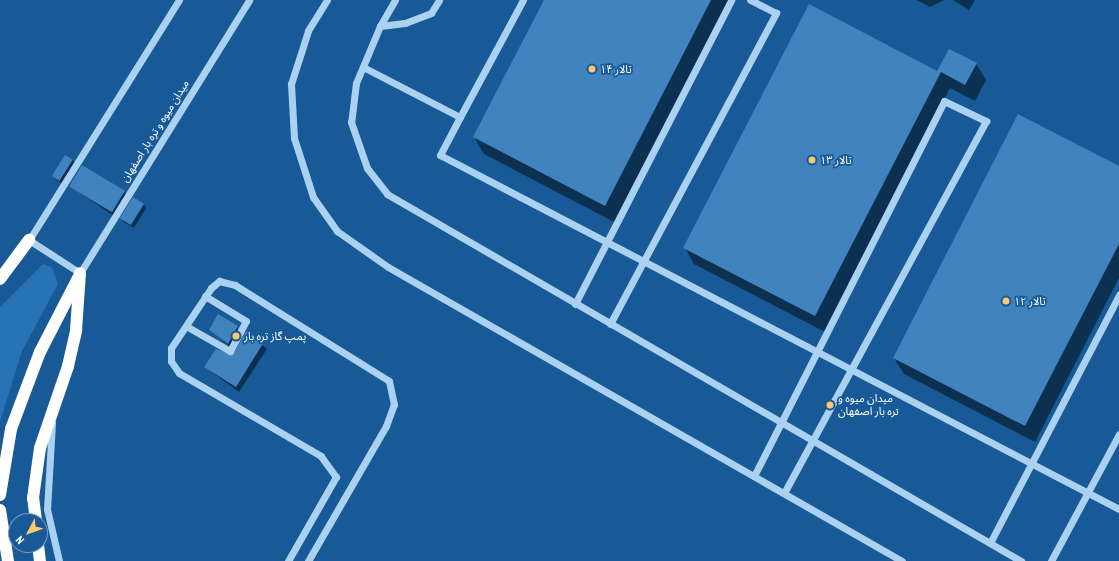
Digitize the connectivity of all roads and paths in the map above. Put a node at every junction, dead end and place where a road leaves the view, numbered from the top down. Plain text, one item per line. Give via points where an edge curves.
1 (179, 0) edge
2 (249, 0) edge
3 (327, 0) edge
4 (395, 0) edge
5 (439, 0) edge
6 (523, 0) edge
7 (731, 0) edge
8 (750, 0) edge
9 (380, 26) junction
10 (363, 67) junction
11 (460, 116) junction
12 (29, 240) junction
13 (607, 242) junction
14 (643, 261) junction
15 (80, 273) junction
16 (0, 279) edge
17 (1119, 294) edge
18 (205, 296) junction
19 (575, 304) junction
20 (610, 324) junction
21 (186, 326) junction
22 (818, 352) junction
23 (851, 369) junction
24 (54, 408) junction
25 (783, 422) junction
26 (1119, 434) edge
27 (813, 440) junction
28 (1031, 463) junction
29 (754, 476) junction
30 (784, 493) junction
31 (1088, 493) junction
32 (0, 495) edge
33 (1119, 509) edge
34 (0, 510) edge
35 (35, 513) edge
36 (990, 543) junction
37 (8, 561) edge
38 (59, 561) edge
39 (288, 561) edge
40 (308, 561) edge
41 (902, 561) edge
42 (1021, 561) edge
43 (1051, 561) edge

1 - 12 lane
2 - 15 lane, میدان میوه و تره بار اصفهان
3 - 29 lane via 308,31 291,84 294,138 313,198 337,231 388,267
4 - 9 lane
5 - 9 lane via 432,13 405,23
6 - 11 lane
7 - 13 lane
8 - 14 lane via 776,13
9 - 10 lane
10 - 11 lane
10 - 19 lane via 356,83 351,122 367,168 387,194
11 - 13 lane via 440,155
12 - 15 lane
12 - 16 highway
13 - 14 lane
13 - 19 lane
14 - 20 lane
14 - 22 lane
15 - 24 highway via 76,330
15 - 32 highway via 40,352 11,429
17 - 28 lane
18 - 21 lane
18 - 21 lane via 246,321 230,351
18 - 40 lane via 219,281 235,285 389,381 394,404 386,426
19 - 20 lane
20 - 25 lane
21 - 39 lane via 171,348 171,361 179,373 321,456 336,477
22 - 23 lane
22 - 23 lane via 944,101 986,121
22 - 25 lane
23 - 27 lane
23 - 28 lane
24 - 35 highway via 40,448 33,498
24 - 38 lane via 47,509
25 - 27 lane
25 - 29 lane
26 - 31 lane
27 - 30 lane
27 - 36 lane
28 - 31 lane
28 - 36 lane
29 - 30 lane
30 - 41 lane
31 - 33 lane
31 - 43 lane
34 - 37 highway
36 - 42 lane

